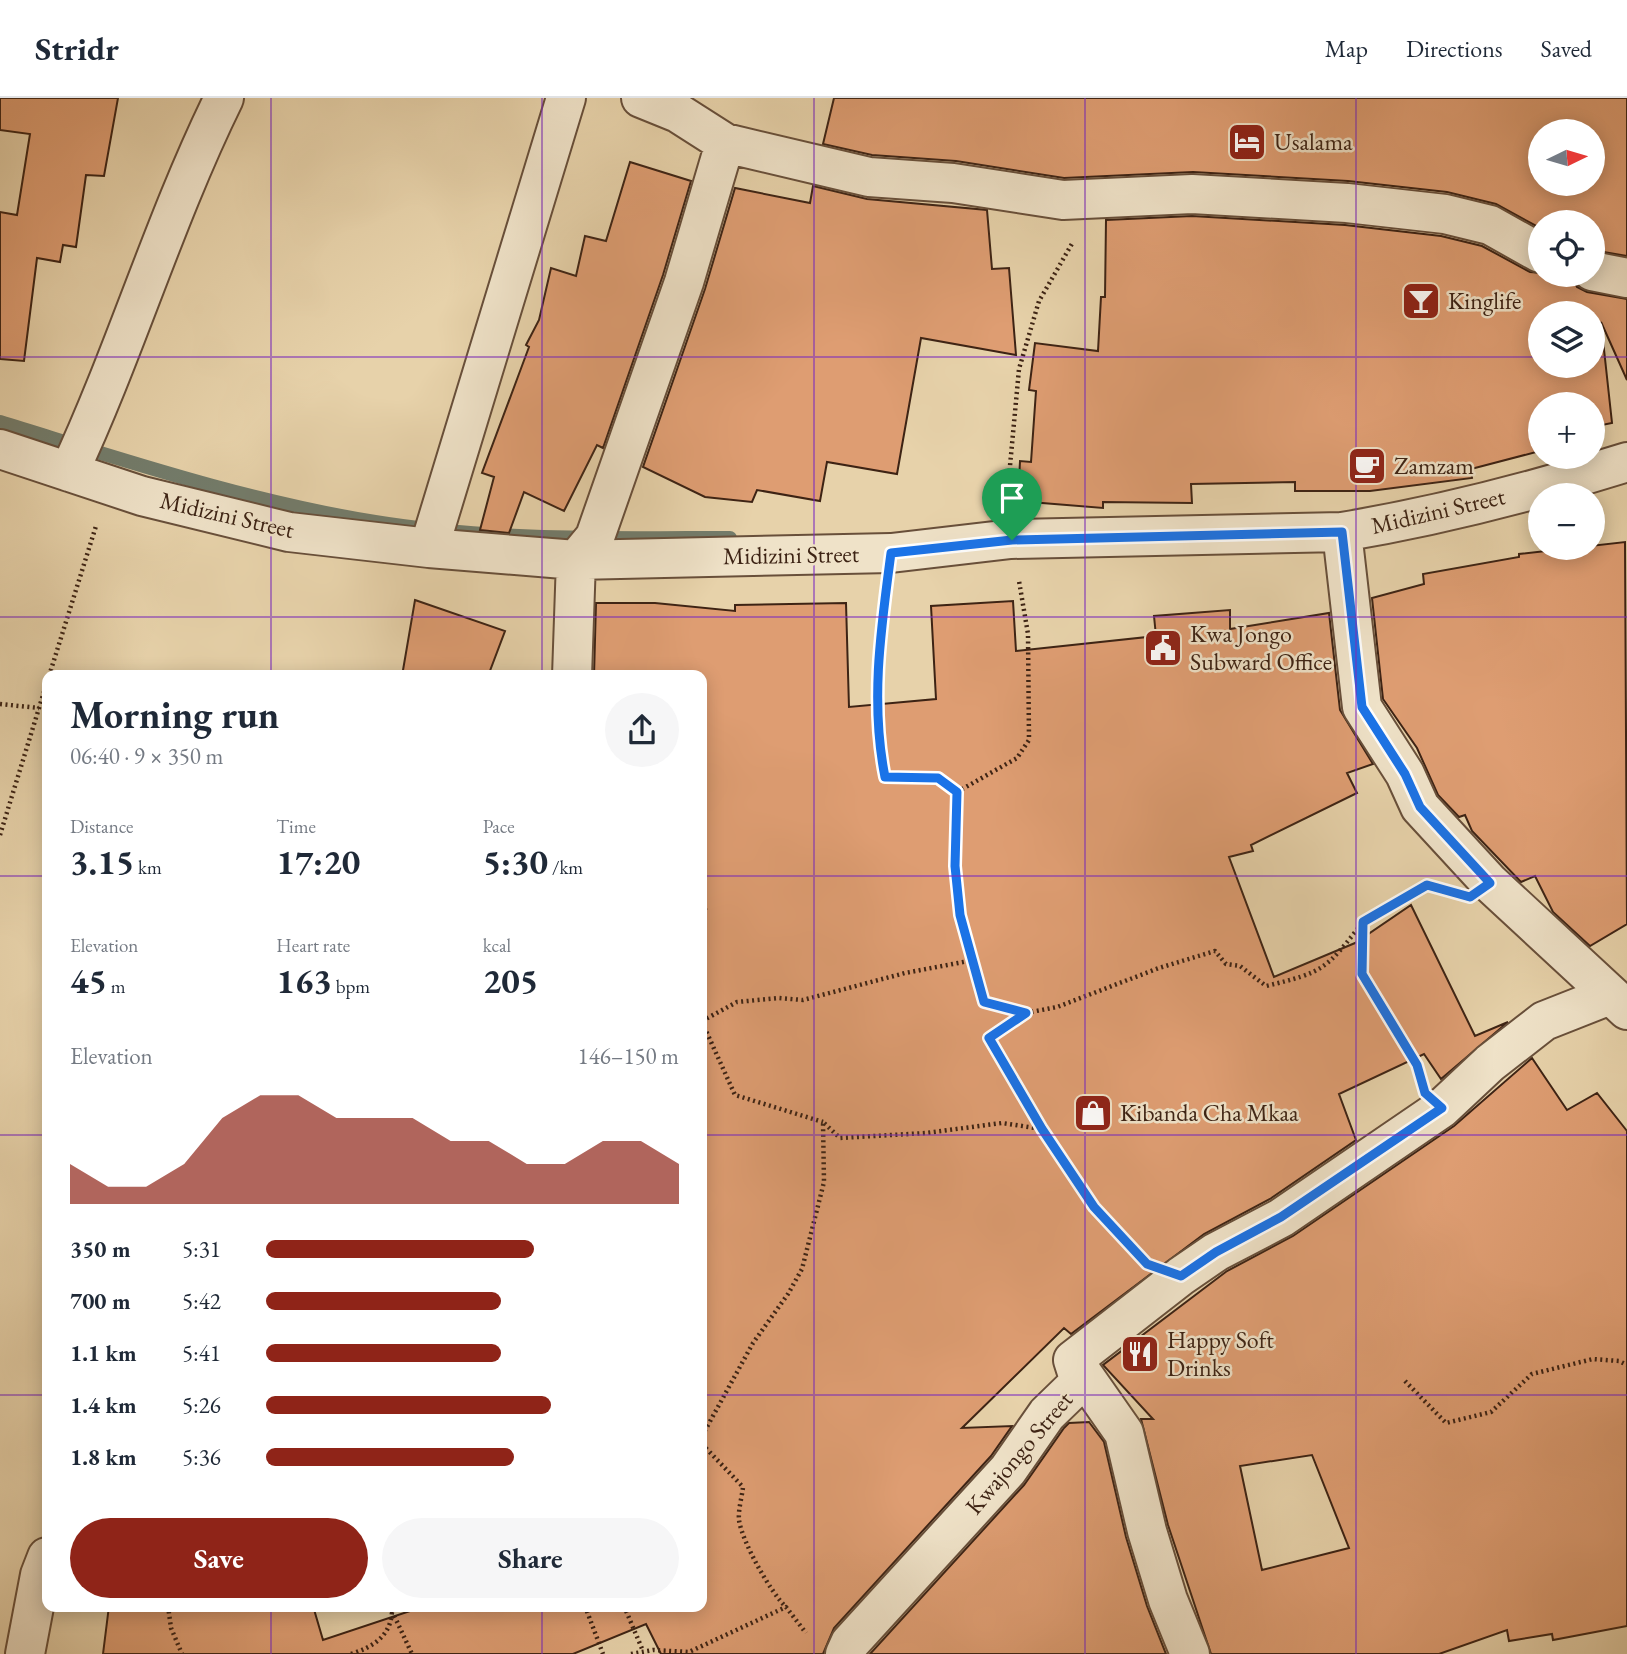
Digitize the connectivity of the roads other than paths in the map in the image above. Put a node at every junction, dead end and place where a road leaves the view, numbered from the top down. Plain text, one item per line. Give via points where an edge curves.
1 (224, 98) edge
2 (566, 98) edge
3 (641, 98) edge
4 (725, 143) junction
5 (1528, 246) edge
6 (1605, 274) edge
7 (1627, 278) edge
8 (0, 449) edge
9 (1627, 462) edge
10 (69, 472) junction
11 (1342, 532) junction
12 (429, 548) junction
13 (576, 560) junction
14 (572, 670) edge
15 (1619, 1002) edge
16 (1073, 1360) junction
17 (42, 1570) edge
18 (848, 1648) edge
19 (25, 1654) edge
20 (1190, 1654) edge

1 - 10 street via 196,154
2 - 12 street
3 - 4 street via 678,113
4 - 5 street via 869,177 953,183 1063,200 1192,194 1445,214 1490,225
4 - 13 street via 684,282 595,537
6 - 7 street
8 - 10 street, Midizini Street
9 - 11 street, Midizini Street via 1403,521
10 - 12 street, Midizini Street via 289,531
11 - 13 street, Midizini Street via 1009,523 891,553
11 - 15 street via 1362,707 1405,774 1420,807 1490,883
12 - 13 street, Midizini Street
13 - 14 street
15 - 16 street, Kwajongo Street via 1544,1021 1442,1108 1281,1217 1216,1252
16 - 18 street, Kwajongo Street via 1080,1382 1047,1414 1008,1470
16 - 20 street via 1124,1433 1154,1554
17 - 19 street

